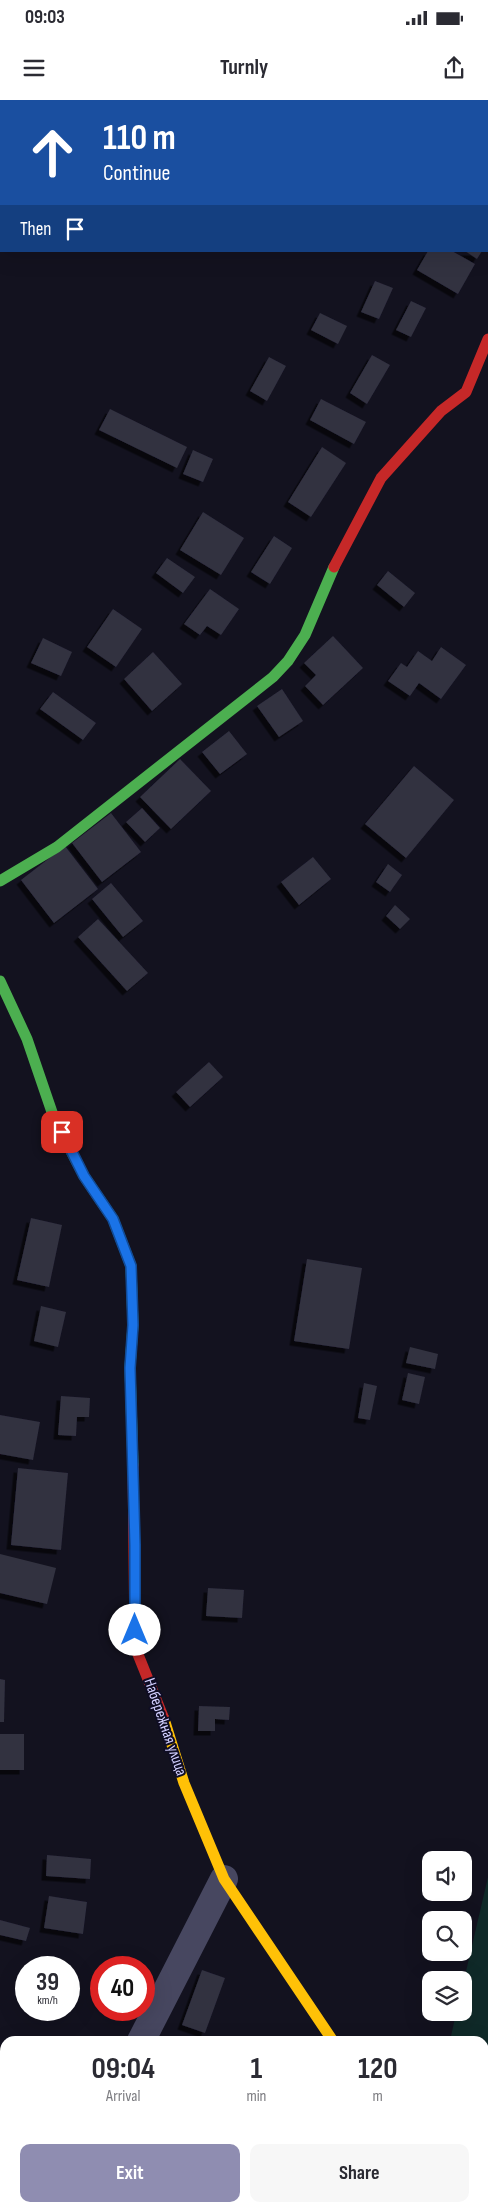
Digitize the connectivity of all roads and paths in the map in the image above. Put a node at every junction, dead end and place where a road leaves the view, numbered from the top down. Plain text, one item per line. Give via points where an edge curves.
1 (488, 339) edge
2 (0, 881) edge
3 (0, 981) edge
4 (224, 1879) junction
5 (144, 2036) edge
6 (329, 2036) edge

1 - 2 street via 466,392 441,411 381,478 329,577 305,636 288,661 273,677 57,847
3 - 4 street, Набережная улица via 27,1039 54,1118 84,1176 113,1219 131,1266 135,1647 162,1711 184,1783
4 - 5 street
4 - 6 street, Набережная улица

